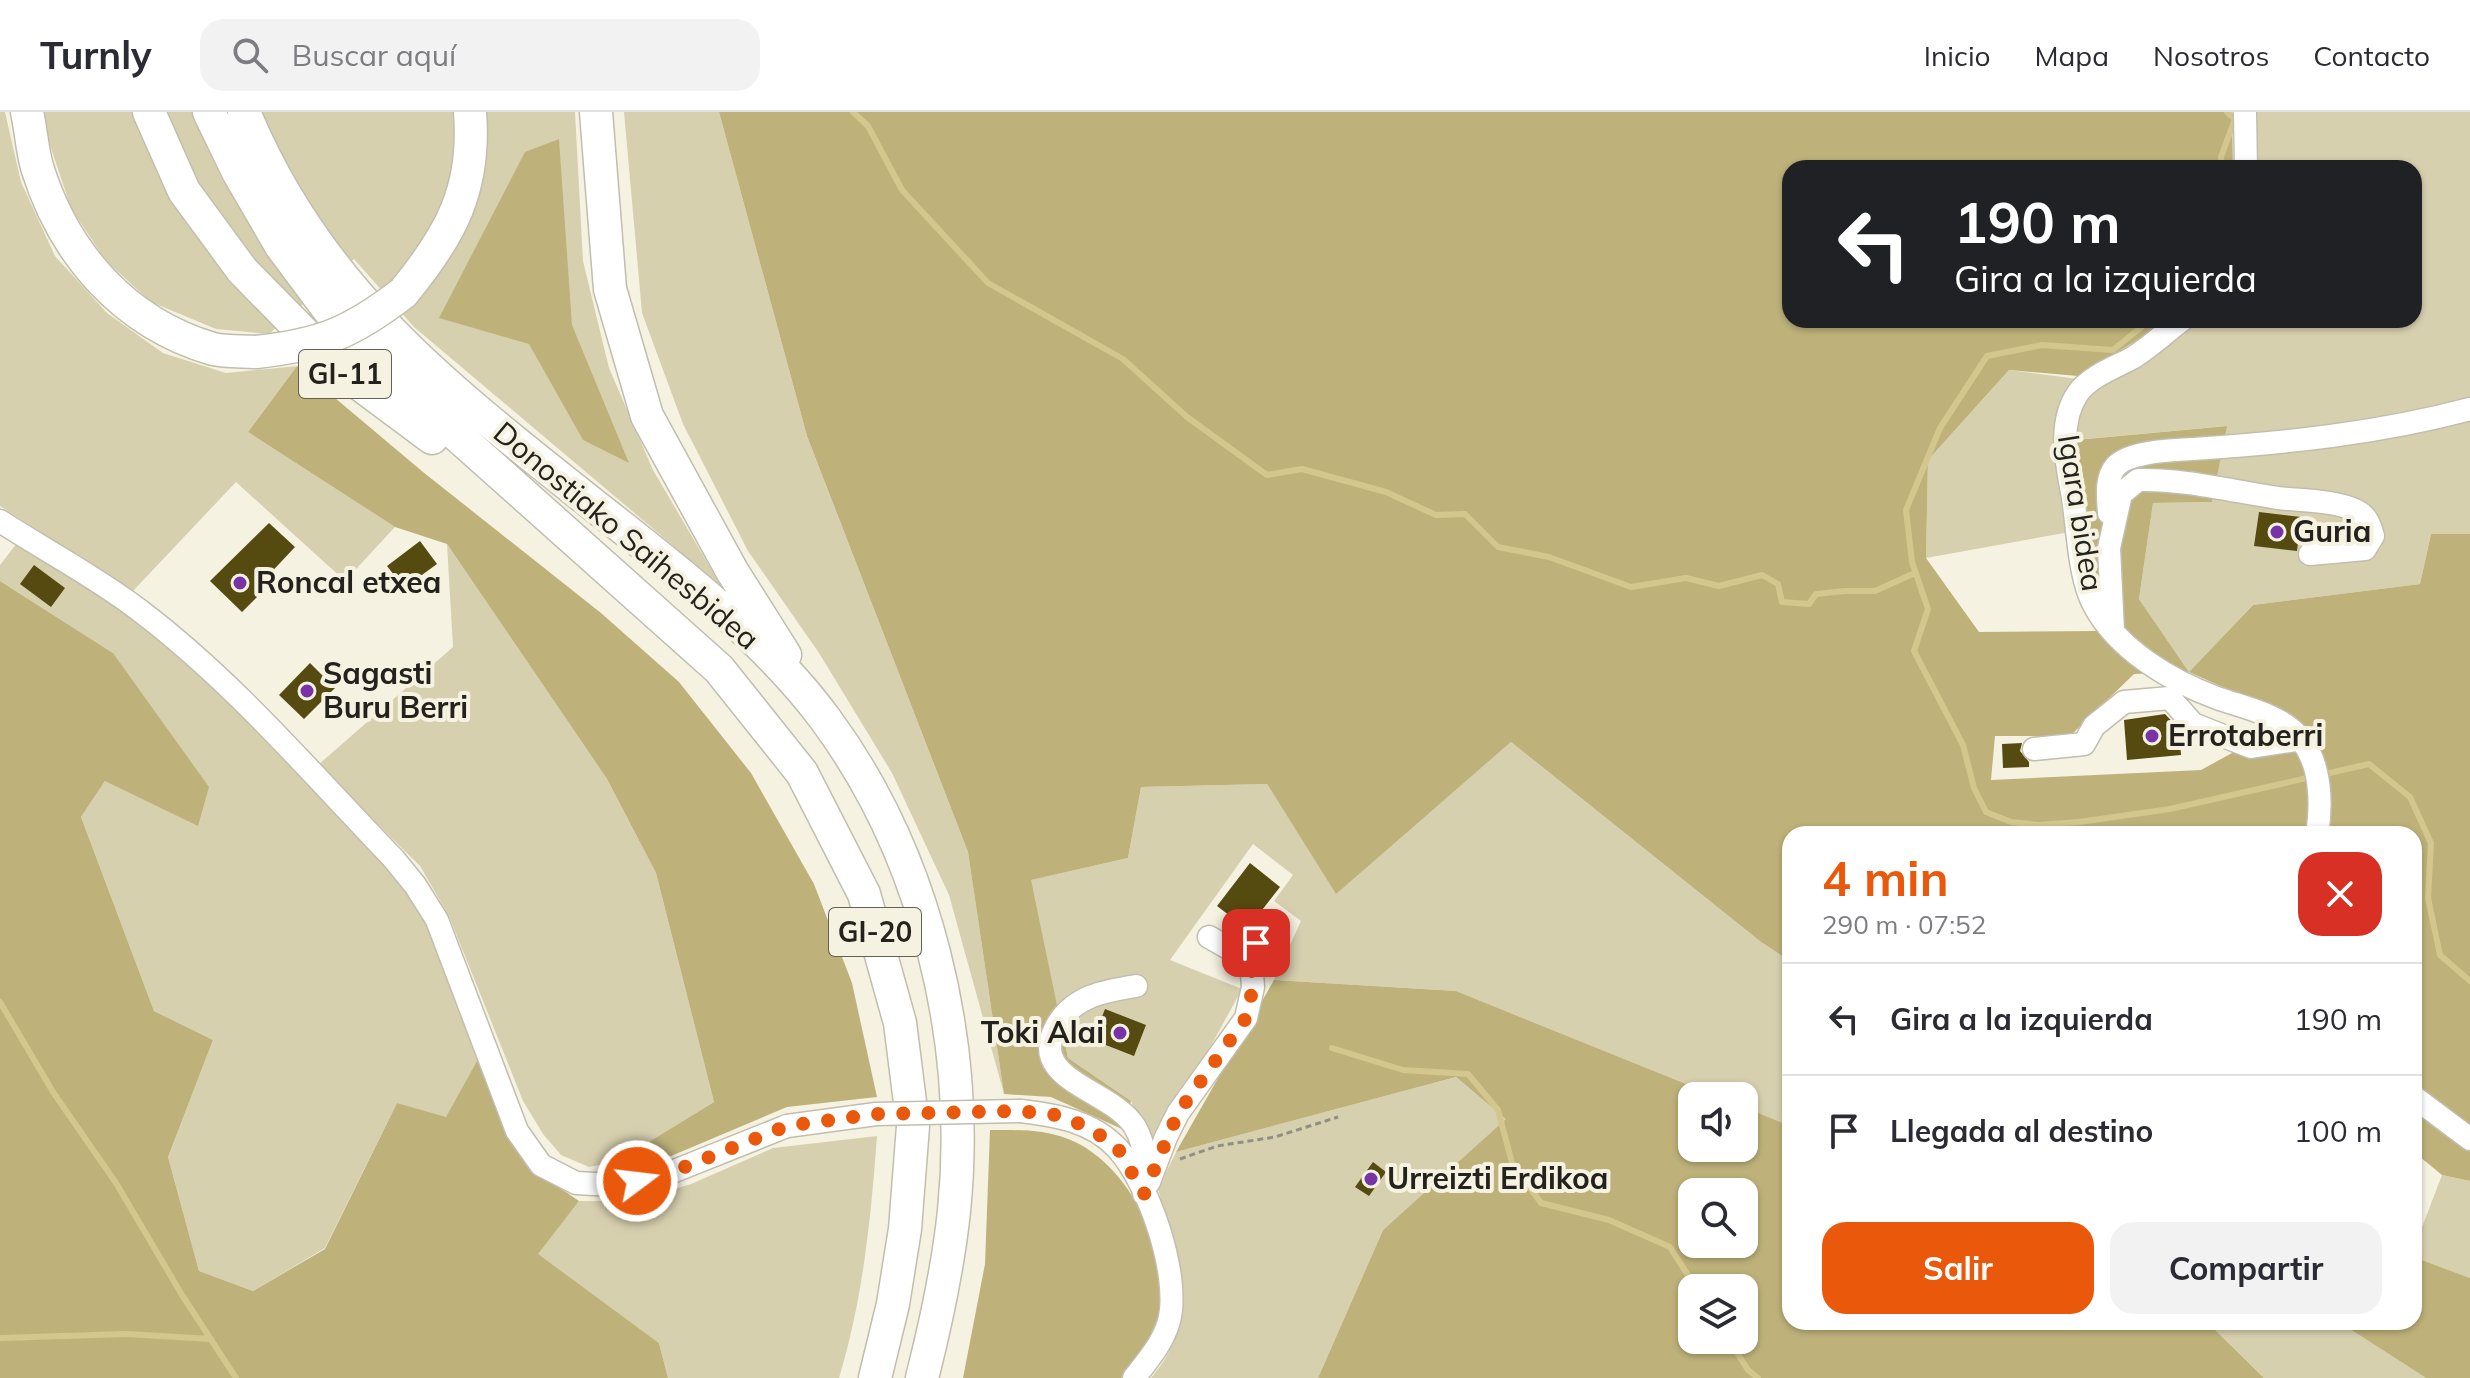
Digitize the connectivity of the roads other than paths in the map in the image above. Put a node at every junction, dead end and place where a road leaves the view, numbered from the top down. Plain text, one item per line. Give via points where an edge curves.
1 (27, 112) edge
2 (149, 112) edge
3 (209, 112) edge
4 (244, 112) edge
5 (470, 112) edge
6 (596, 112) edge
7 (2245, 112) edge
8 (2246, 160) edge
9 (2172, 328) edge
10 (2470, 409) edge
11 (0, 521) edge
12 (2112, 534) junction
13 (2310, 554) dead end
14 (611, 572) junction
15 (2114, 631) junction
16 (825, 718) junction
17 (2302, 739) junction
18 (2034, 749) dead end
19 (2317, 826) edge
20 (1262, 924) dead end
21 (1209, 937) dead end
22 (1251, 961) junction
23 (1136, 986) dead end
24 (2422, 1104) edge
25 (2422, 1116) edge
26 (2447, 1124) junction
27 (2470, 1139) edge
28 (1144, 1194) junction
29 (875, 1378) edge
30 (922, 1378) edge
31 (1134, 1378) edge

1 - 5 highway, bridge via 49,200 87,267 145,319 179,337 216,350 256,352 296,348 334,336 369,319 403,293 454,220 468,177
2 - 14 highway, GI-11 via 184,191 242,270 338,368
3 - 14 highway, Donostiako Saihesbidea / GI-20 via 281,246 328,309 401,385
4 - 16 highway, Donostiako Saihesbidea / GI-20 via 269,166 316,242 402,345 719,608
6 - 16 highway via 610,289 647,416 732,571
7 - 8 street
9 - 15 street, Igara bidea via 2078,391 2065,421 2085,576 2093,604
10 - 12 street via 2338,435 2160,450 2130,459 2117,464 2109,478
11 - 28 street, bridge via 137,608 193,654 393,858 437,920 517,1131 541,1165 576,1183 613,1185 662,1176 787,1126 876,1114 1021,1111 1056,1115 1088,1127 1117,1147
12 - 13 street via 2121,494 2138,480 2338,506 2359,512 2370,523 2373,536 2365,549
12 - 15 street
14 - 29 highway, Donostiako Saihesbidea / GI-20 via 719,669 773,734 802,773 864,894 900,1023 913,1126 905,1229
15 - 17 street, Igara bidea via 2127,648 2187,685 2280,722
16 - 30 highway, Donostiako Saihesbidea / GI-20 via 869,791 905,867 932,948 950,1034 957,1122 954,1210
17 - 18 street via 2251,747 2193,724 2170,698 2124,702 2094,726 2084,744
17 - 19 street via 2314,764
20 - 22 street
21 - 22 street
22 - 28 street via 1253,987 1246,1018 1178,1113
23 - 28 street via 1102,991 1074,1004 1051,1037 1050,1057 1069,1079 1110,1102 1135,1128 1145,1159
24 - 26 street
25 - 26 street
26 - 27 street
28 - 31 street via 1172,1290 1161,1340

